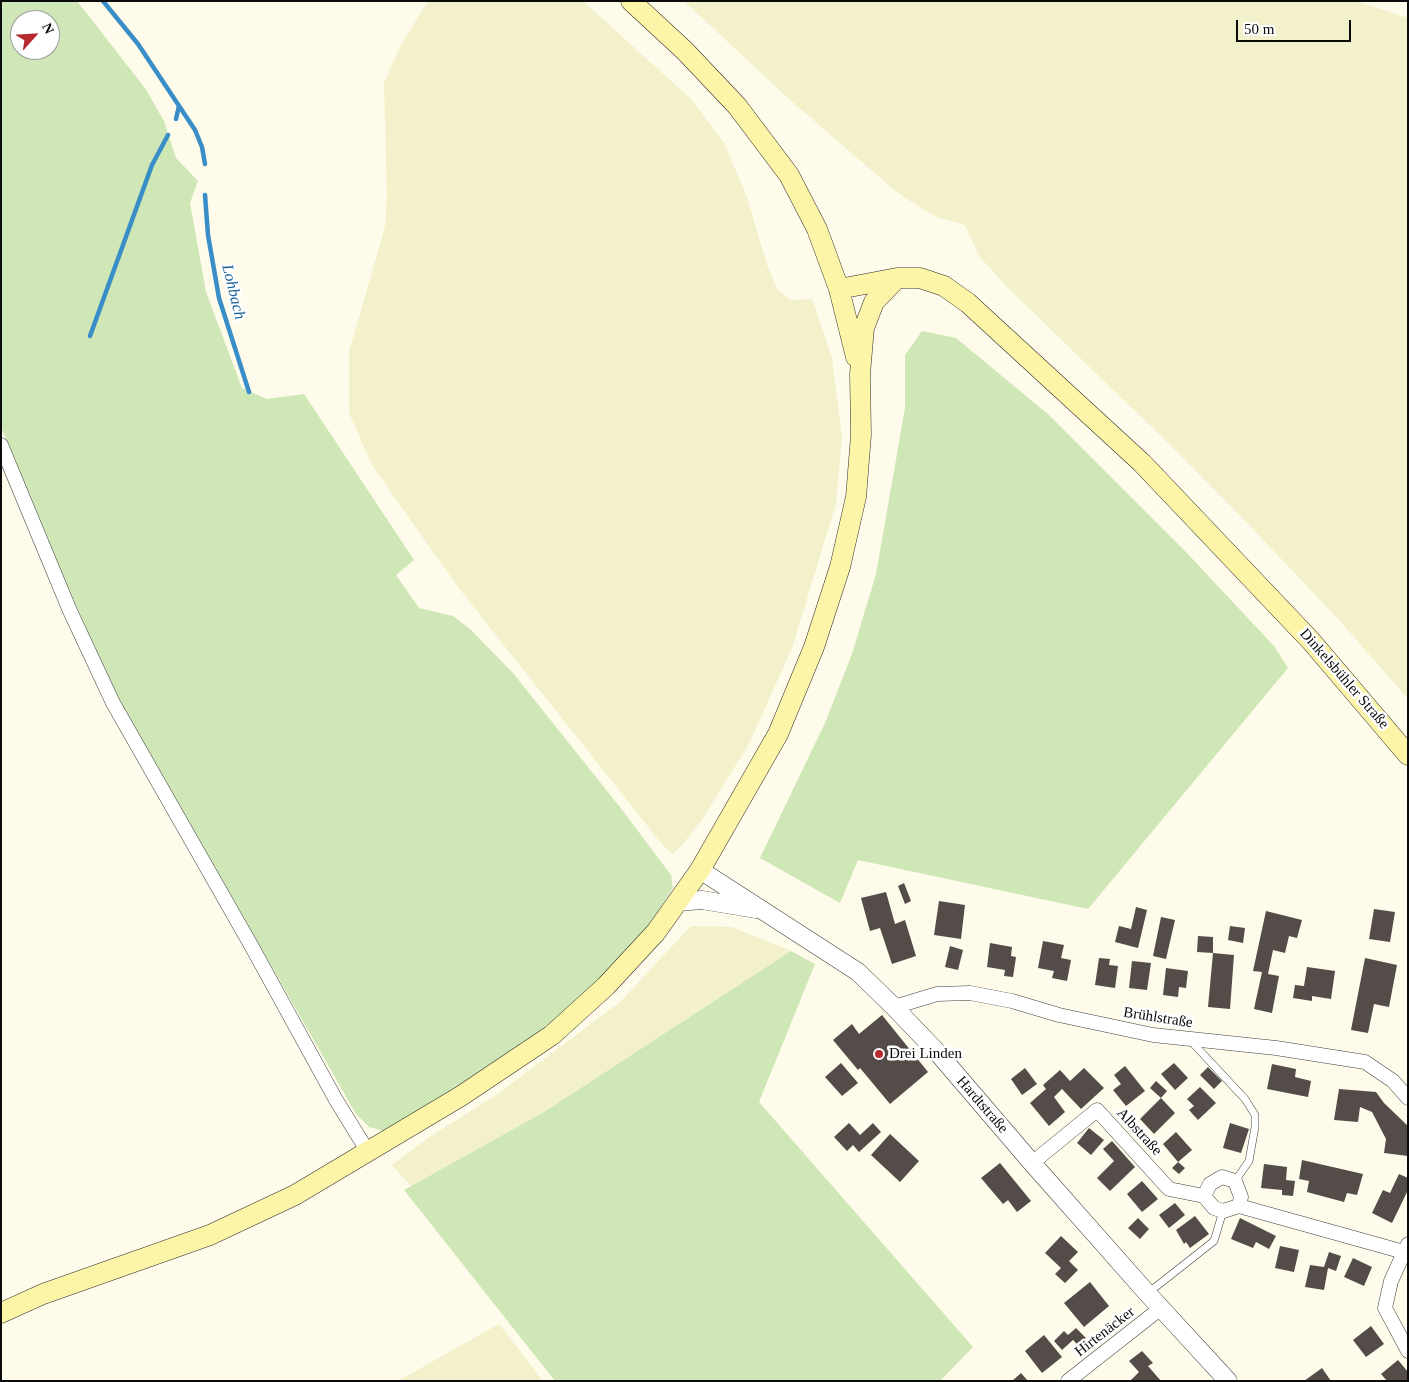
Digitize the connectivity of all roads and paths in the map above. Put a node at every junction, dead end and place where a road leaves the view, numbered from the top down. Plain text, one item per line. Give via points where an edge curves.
1 (631, 1) edge
2 (897, 278) junction
3 (839, 289) junction
4 (860, 374) junction
5 (1, 445) edge
6 (1408, 755) edge
7 (700, 870) junction
8 (677, 902) junction
9 (763, 910) junction
10 (894, 1007) junction
11 (1189, 1040) junction
12 (1408, 1098) edge
13 (368, 1152) junction
14 (1032, 1163) junction
15 (1235, 1181) junction
16 (1204, 1196) junction
17 (1239, 1206) junction
18 (1223, 1211) junction
19 (1406, 1248) edge
20 (1147, 1293) junction
21 (1161, 1308) junction
22 (1, 1313) edge
23 (1408, 1351) edge
24 (1068, 1381) edge
25 (1228, 1381) edge

1 - 3 main road via 738,106 789,175 817,228
2 - 3 main road, Dinkelsbühler Straße
2 - 4 main road via 874,302 864,328
2 - 6 main road, Dinkelsbühler Straße via 920,278 944,286 968,303 1142,463 1278,604
3 - 4 main road
4 - 7 main road via 861,435 856,497 834,585 814,647 778,734
5 - 13 street via 70,611 113,703
7 - 8 main road
7 - 9 street, Hardtstraße
8 - 9 street via 702,900
8 - 13 main road via 656,932 606,986 552,1035 461,1096
9 - 10 street, Hardtstraße via 858,972
10 - 11 street, Brühlstraße via 937,994 970,993 1012,1001 1059,1016
10 - 14 street, Hardtstraße
11 - 12 street, Brühlstraße via 1276,1048 1365,1062 1393,1081
11 - 15 lane via 1245,1099 1254,1115 1249,1161
13 - 22 main road via 295,1195 210,1235 43,1294
14 - 16 street, Albstraße via 1097,1110 1169,1189
14 - 20 street, Hardtstraße
15 - 16 street via 1222,1177 1210,1184
15 - 17 street via 1241,1197
16 - 18 street, Albstraße via 1214,1208
17 - 18 street
17 - 19 street
18 - 20 lane via 1214,1241
19 - 23 street via 1391,1281 1385,1308
20 - 21 street, Hardtstraße
21 - 24 street, Hirtenäcker
21 - 25 street, Hardtstraße

